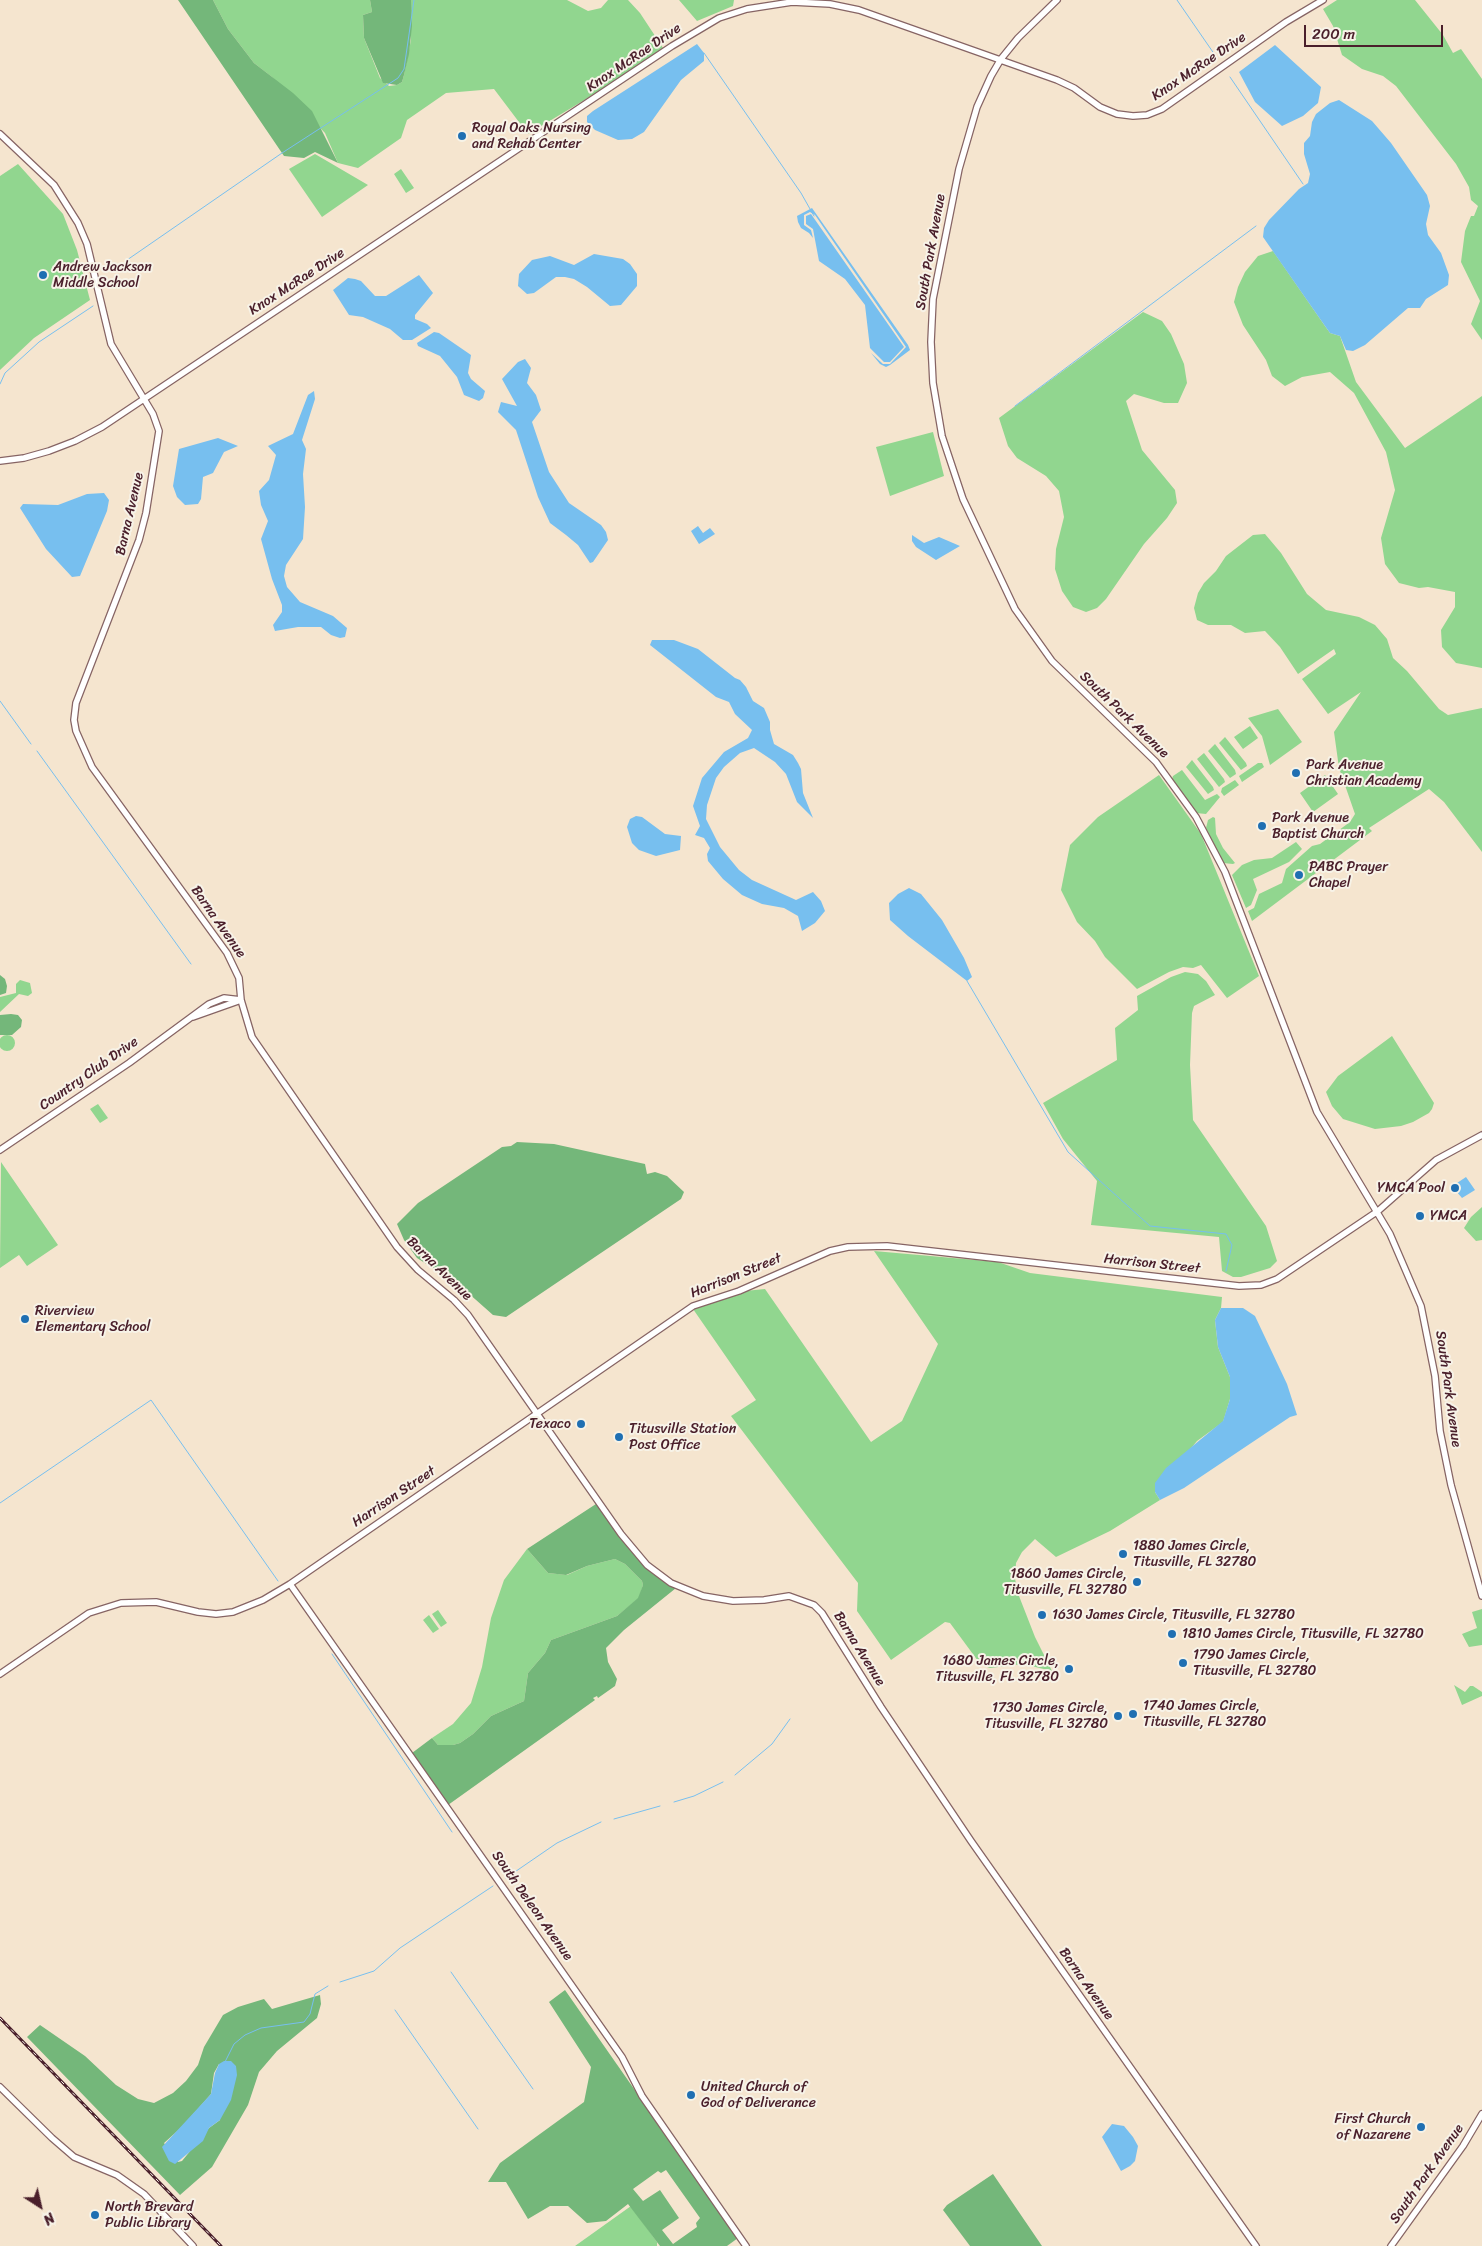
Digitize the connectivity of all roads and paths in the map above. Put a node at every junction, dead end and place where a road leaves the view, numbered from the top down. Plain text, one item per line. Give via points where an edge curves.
1 (1056, 0) edge
2 (1323, 0) edge
3 (1001, 59) junction
4 (0, 134) edge
5 (144, 399) junction
6 (0, 461) edge
7 (241, 1000) junction
8 (1482, 1136) edge
9 (0, 1150) edge
10 (1378, 1211) junction
11 (536, 1413) junction
12 (290, 1584) junction
13 (1482, 1596) edge
14 (0, 1674) edge
15 (0, 2087) edge
16 (1482, 2114) edge
17 (744, 2244) edge
18 (193, 2246) edge
19 (736, 2246) edge
20 (1256, 2246) edge
21 (1391, 2246) edge

1 - 3 street, South Park Avenue
2 - 3 street, Knox McRae Drive via 1286,22 1169,105 1147,115 1117,114 1100,107 1074,88
3 - 5 street, Knox McRae Drive via 859,10 830,4 769,4 719,18 672,46
3 - 10 street, South Park Avenue via 977,107 968,136 933,298 933,383 937,416 952,470 996,575 1014,609 1069,679 1156,762 1196,817 1225,872 1317,1112
4 - 5 street, Barna Avenue via 54,185 68,205 87,244 112,344
5 - 6 street, Knox McRae Drive via 75,441 24,458
5 - 7 street, Barna Avenue via 159,431 146,513 129,570 76,703 74,720 80,744 92,767 227,953 239,978
7 - 9 street, Country Club Drive via 224,998 209,1004
7 - 11 street, Barna Avenue via 252,1037 396,1247 468,1314
8 - 10 street, Harrison Street via 1436,1160
10 - 11 street, Harrison Street via 1278,1279 1251,1286 886,1246 830,1251 739,1291 694,1306
10 - 13 street, South Park Avenue via 1421,1306 1436,1376 1440,1431 1450,1486
11 - 12 street, Harrison Street
11 - 20 street, Barna Avenue via 621,1534 647,1565 671,1582 703,1596 733,1601 789,1596 814,1606 822,1613 880,1707 971,1841
12 - 14 street, Harrison Street via 246,1607 216,1614 156,1602 121,1602 89,1613
12 - 17 street, South Deleon Avenue via 622,2057 642,2096
15 - 18 street via 74,2157 117,2175 144,2194
16 - 21 street, South Park Avenue via 1463,2146
17 - 19 street

